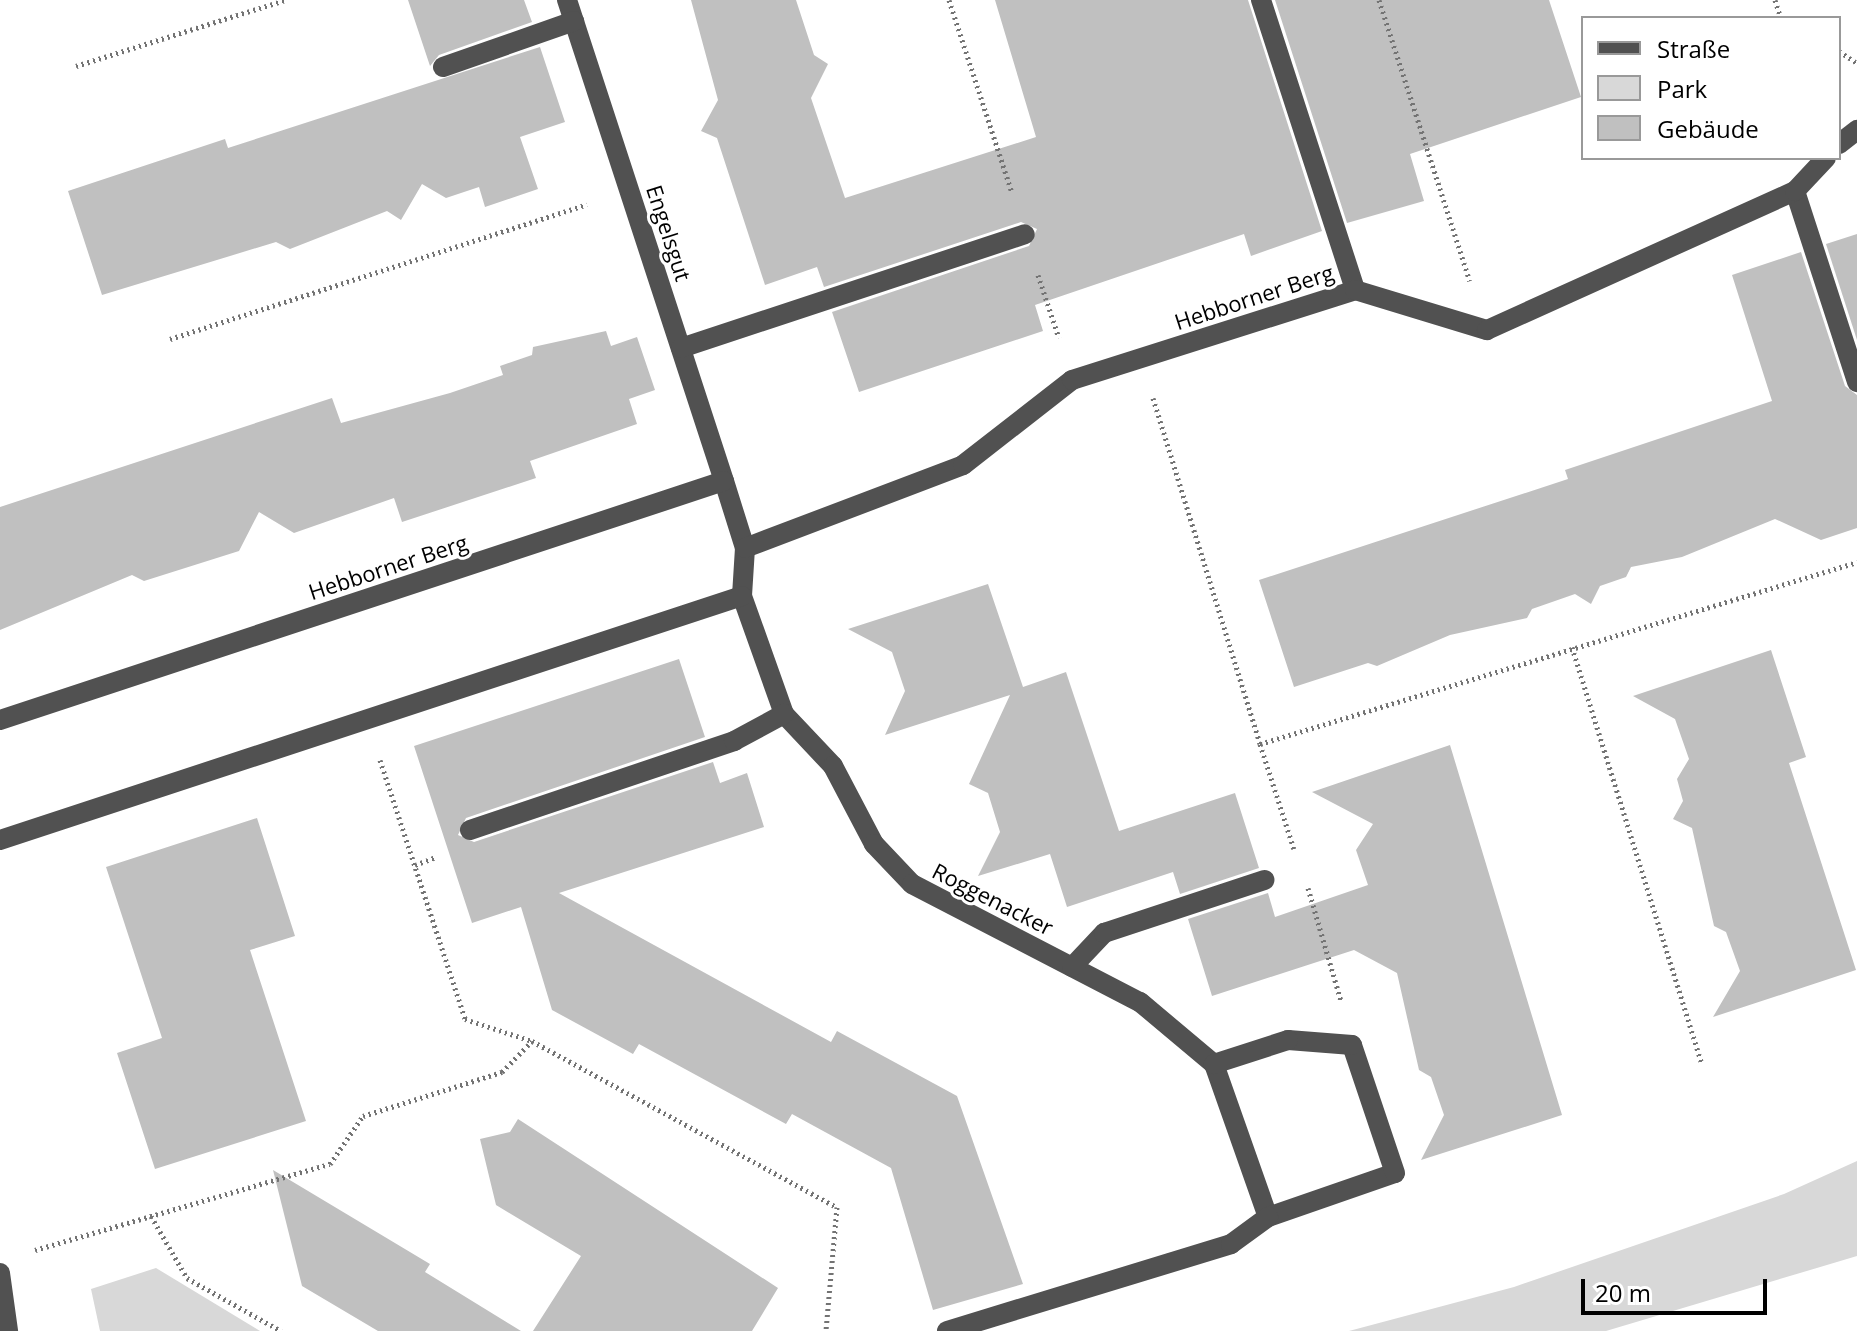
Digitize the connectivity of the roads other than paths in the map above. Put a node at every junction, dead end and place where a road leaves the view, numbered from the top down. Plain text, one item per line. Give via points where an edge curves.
1 (567, 0) edge
2 (1261, 0) edge
3 (574, 21) junction
4 (443, 67) dead end
5 (1824, 160) edge
6 (1795, 191) junction
7 (1025, 234) dead end
8 (1355, 290) junction
9 (681, 348) junction
10 (1857, 382) edge
11 (724, 481) junction
12 (745, 548) junction
13 (742, 596) junction
14 (784, 714) junction
15 (0, 720) edge
16 (470, 830) dead end
17 (0, 840) edge
18 (1264, 880) dead end
19 (1072, 967) junction
20 (1214, 1064) junction
21 (1268, 1217) junction
22 (0, 1273) edge
23 (8, 1331) edge
24 (947, 1331) edge

1 - 3 street, Engelsgut
2 - 8 street
3 - 4 street
3 - 9 street, Engelsgut
5 - 6 street
6 - 8 street, Hebborner Berg via 1487,330
6 - 10 street
7 - 9 street
8 - 12 street, Hebborner Berg via 1072,380 963,465
9 - 11 street, Engelsgut
11 - 12 street
11 - 15 street, Hebborner Berg
12 - 13 street
13 - 14 street, Roggenacker
13 - 17 street via 369,724
14 - 16 street via 734,741
14 - 19 street, Roggenacker via 833,766 874,844 912,884
18 - 19 street via 1104,933
19 - 20 street, Roggenacker via 1140,1002
20 - 21 street
20 - 21 street via 1288,1040 1352,1045 1395,1173
21 - 24 street via 1231,1244
22 - 23 street

